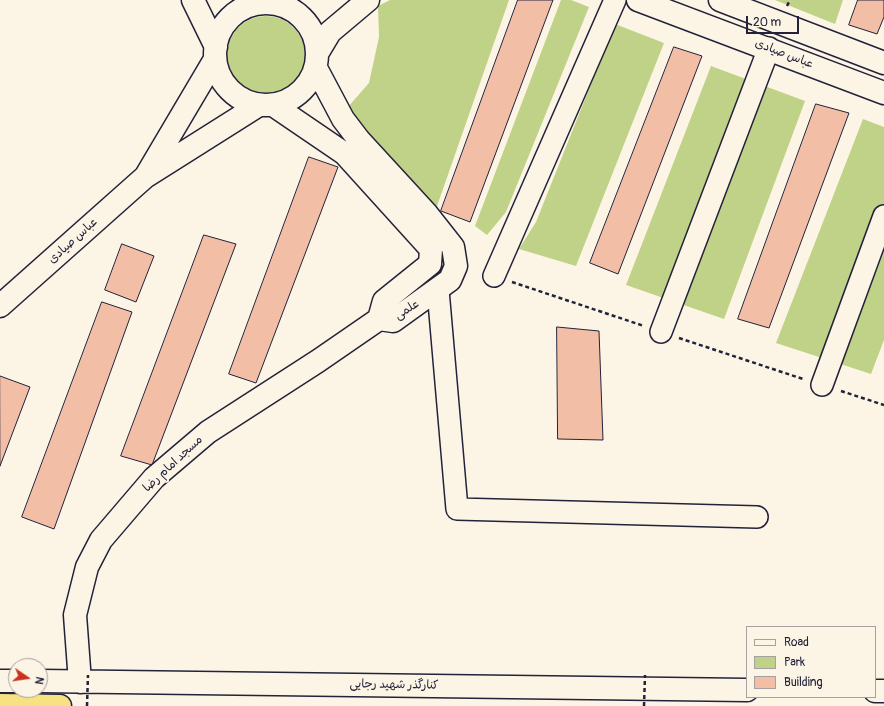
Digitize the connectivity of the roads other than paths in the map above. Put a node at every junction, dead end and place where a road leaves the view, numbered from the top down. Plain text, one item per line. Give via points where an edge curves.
1 (193, 0) edge
2 (368, 0) edge
3 (615, 0) edge
4 (638, 0) edge
5 (720, 0) edge
6 (263, 1) edge
7 (769, 48) junction
8 (216, 53) junction
9 (317, 60) junction
10 (884, 63) edge
11 (884, 93) edge
12 (266, 105) junction
13 (145, 177) junction
14 (884, 216) edge
15 (430, 264) junction
16 (494, 276) dead end
17 (444, 285) junction
18 (0, 306) edge
19 (379, 319) junction
20 (661, 332) dead end
21 (822, 385) dead end
22 (758, 517) dead end
23 (84, 678) junction
24 (48, 680) edge
25 (746, 690) edge
26 (0, 705) edge
27 (60, 706) edge

1 - 8 street
2 - 9 street via 330,32
3 - 16 street
4 - 7 street, عباس صیادی
5 - 10 street
6 - 8 street via 244,8 230,18 221,31
6 - 9 street via 282,5 296,12 307,23 314,36
7 - 11 street, عباس صیادی
7 - 20 street
8 - 12 street via 217,69 226,86 241,99
8 - 13 street, عباس صیادی
9 - 12 street via 311,79 304,89 290,99
9 - 17 street via 343,119 454,247 456,266
12 - 13 street, عباس صیادی
12 - 15 street via 346,154 431,249
13 - 18 street, عباس صیادی
14 - 21 street
15 - 17 street
15 - 19 street, علمی via 384,301
17 - 19 street, علمی via 393,321
17 - 22 street via 457,509
19 - 23 street, مسجد امام رضا via 208,432 154,478 101,540 87,568 75,615
23 - 24 street, کنارگذر شهید رجایی
23 - 25 street, کنارگذر شهید رجایی
26 - 27 highway

